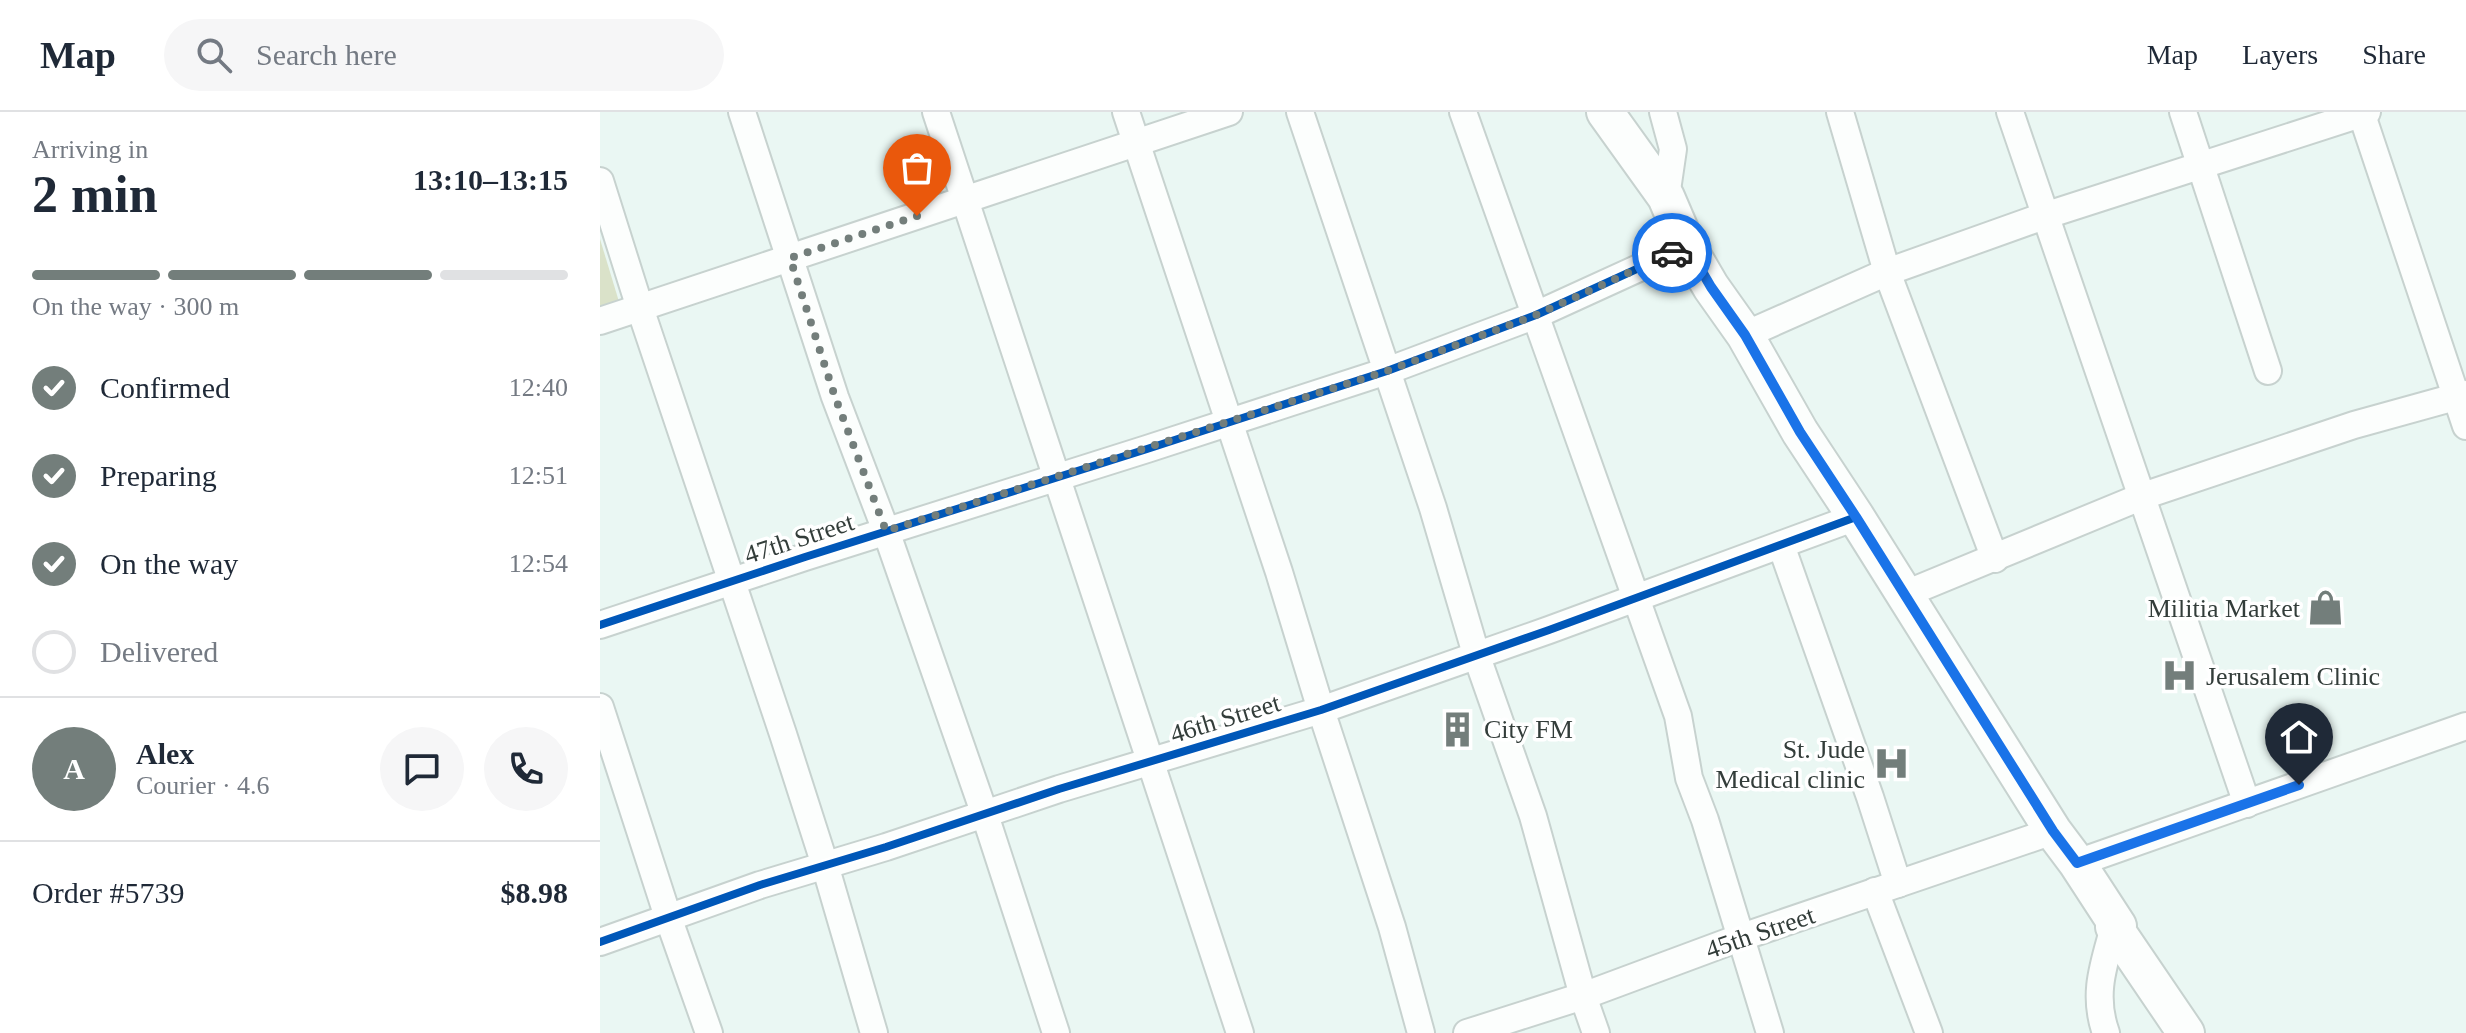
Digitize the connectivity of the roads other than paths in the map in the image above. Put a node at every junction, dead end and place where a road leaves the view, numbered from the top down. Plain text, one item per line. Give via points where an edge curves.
1 (742, 112) edge
2 (936, 112) edge
3 (1126, 112) edge
4 (1229, 112) edge
5 (1300, 112) edge
6 (1463, 112) edge
7 (1605, 112) edge
8 (1663, 112) edge
9 (1840, 112) edge
10 (2010, 112) edge
11 (2183, 112) edge
12 (2363, 113) edge
13 (1136, 143) junction
14 (2200, 165) junction
15 (600, 181) edge
16 (1666, 197) junction
17 (965, 200) junction
18 (2044, 216) junction
19 (1687, 246) junction
20 (790, 258) junction
21 (1887, 272) junction
22 (640, 308) junction
23 (1536, 315) junction
24 (600, 321) edge
25 (1745, 335) junction
26 (1387, 371) junction
27 (2268, 371) dead end
28 (2462, 396) edge
29 (1230, 422) junction
30 (2466, 426) edge
31 (1056, 477) junction
32 (2143, 496) junction
33 (1856, 517) junction
34 (886, 531) junction
35 (1781, 545) junction
36 (1995, 559) junction
37 (731, 581) junction
38 (1903, 595) junction
39 (1635, 599) junction
40 (600, 625) edge
41 (1476, 654) junction
42 (600, 707) edge
43 (1321, 710) junction
44 (2463, 736) edge
45 (1150, 761) junction
46 (2247, 804) junction
47 (985, 815) junction
48 (2053, 831) junction
49 (2077, 863) junction
50 (825, 865) junction
51 (1887, 888) junction
52 (668, 917) junction
53 (2114, 927) junction
54 (1739, 938) junction
55 (600, 942) edge
56 (1583, 996) junction
57 (709, 1033) edge
58 (874, 1033) edge
59 (1056, 1033) edge
60 (1240, 1033) edge
61 (1421, 1033) edge
62 (1467, 1033) edge
63 (1596, 1033) edge
64 (1770, 1033) edge
65 (1929, 1033) edge
66 (2106, 1033) edge
67 (2186, 1033) edge

1 - 20 street
2 - 17 street
3 - 13 street
4 - 13 street
5 - 26 street
6 - 23 street
7 - 16 main road
8 - 16 street via 1673,149
9 - 21 street
10 - 18 street
11 - 14 street
12 - 14 street
12 - 28 street
13 - 17 street
13 - 29 street
14 - 18 street
14 - 27 street
15 - 22 street
16 - 19 main road
17 - 20 street
17 - 31 street
18 - 21 street
18 - 32 street
19 - 23 street, 47th Street
19 - 25 main road
20 - 22 street
20 - 34 street
21 - 25 street
21 - 36 street
22 - 24 street
22 - 37 street
23 - 26 street, 47th Street
23 - 39 street
25 - 33 main road
26 - 29 street, 47th Street
26 - 41 street
28 - 30 street
28 - 32 street via 2354,425
29 - 31 street, 47th Street
29 - 43 street
31 - 34 street, 47th Street
31 - 45 street
32 - 36 street
32 - 46 street
33 - 35 street, 46th Street
33 - 38 main road
34 - 37 street, 47th Street
34 - 47 street
35 - 39 street, 46th Street
35 - 51 street via 1870,797
36 - 38 street
37 - 40 street, 47th Street
37 - 50 street
38 - 48 main road
39 - 41 street, 46th Street
39 - 54 street via 1678,716 1689,778
41 - 43 street, 46th Street
41 - 56 street via 1533,816
42 - 52 street
43 - 45 street, 46th Street
43 - 61 street
44 - 46 street
45 - 47 street, 46th Street
45 - 60 street
46 - 49 street
47 - 50 street, 46th Street
47 - 59 street
48 - 49 main road
48 - 51 street, 45th Street
49 - 53 main road via 2118,926
50 - 52 street, 46th Street
50 - 58 street
51 - 54 street, 45th Street
51 - 65 street
52 - 55 street, 46th Street
52 - 57 street
53 - 66 street via 2098,991
53 - 67 main road
54 - 56 street, 45th Street
54 - 64 street
56 - 62 street, 45th Street
56 - 63 street

